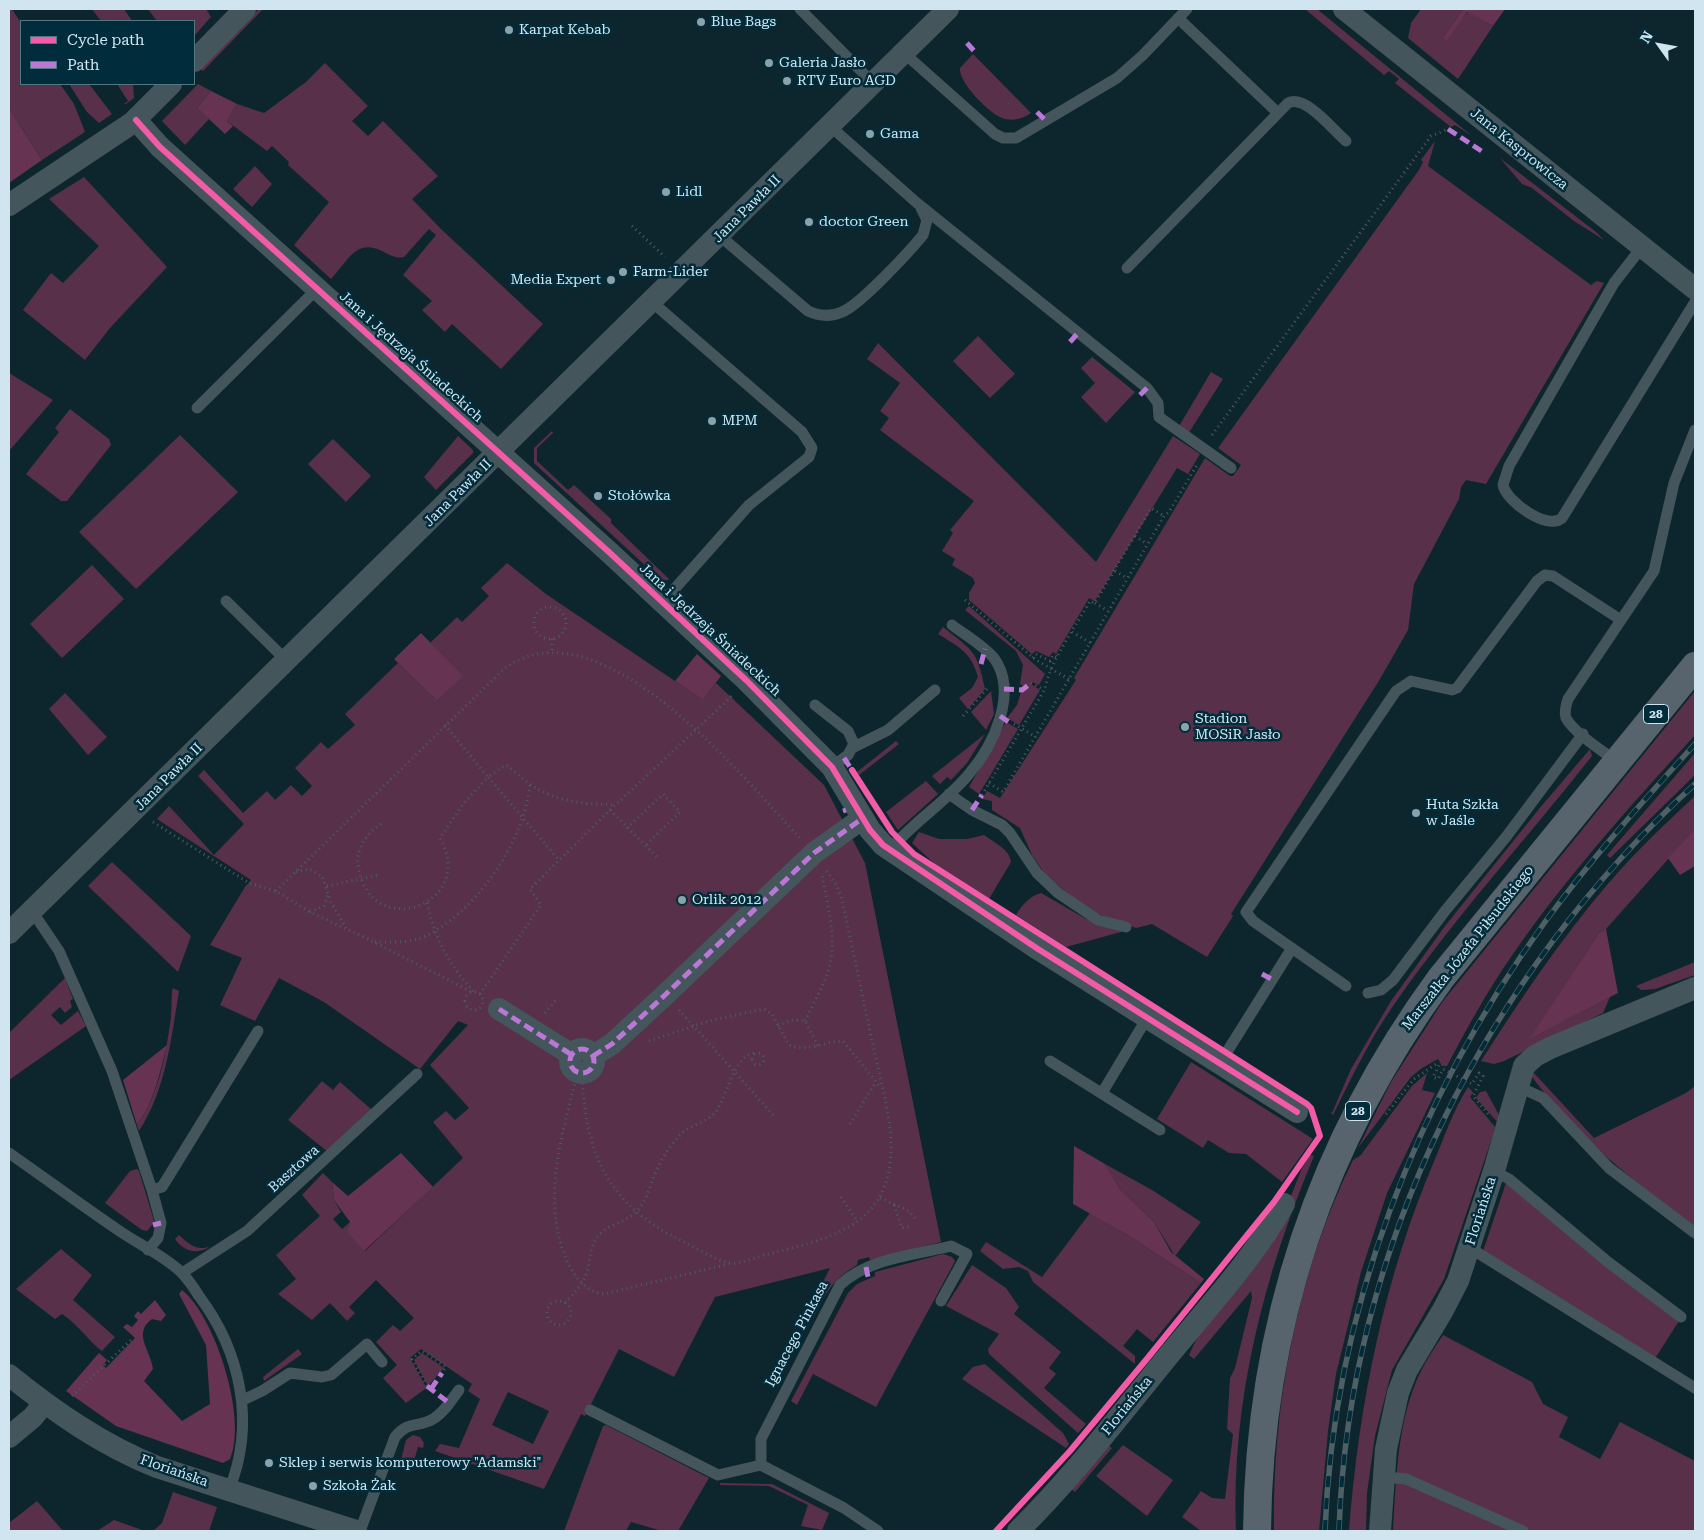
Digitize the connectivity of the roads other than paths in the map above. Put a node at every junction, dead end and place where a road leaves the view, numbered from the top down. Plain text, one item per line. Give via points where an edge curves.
1 (244, 9) edge
2 (800, 9) edge
3 (948, 9) edge
4 (1187, 9) edge
5 (1344, 9) edge
6 (1178, 18) junction
7 (904, 53) junction
8 (195, 60) edge
9 (873, 83) junction
10 (170, 85) edge
11 (1278, 113) junction
12 (136, 120) junction
13 (830, 126) junction
14 (1346, 141) dead end
15 (917, 203) junction
16 (9, 205) edge
17 (720, 236) junction
18 (1642, 247) junction
19 (1127, 268) dead end
20 (1695, 289) edge
21 (317, 290) junction
22 (652, 302) junction
23 (1695, 302) edge
24 (197, 408) dead end
25 (1695, 430) edge
26 (499, 452) junction
27 (1231, 468) dead end
28 (226, 601) dead end
29 (662, 603) junction
30 (1621, 620) junction
31 (952, 625) dead end
32 (287, 662) junction
33 (1695, 666) edge
34 (935, 690) dead end
35 (815, 705) dead end
36 (1582, 734) junction
37 (854, 747) junction
38 (1617, 762) junction
39 (832, 767) junction
40 (949, 794) junction
41 (862, 818) junction
42 (889, 851) junction
43 (32, 911) junction
44 (1126, 927) dead end
45 (9, 934) edge
46 (1292, 948) junction
47 (1346, 986) dead end
48 (1695, 988) edge
49 (1368, 993) dead end
50 (499, 1009) dead end
51 (1147, 1018) junction
52 (258, 1031) dead end
53 (1050, 1061) dead end
54 (1220, 1063) junction
55 (417, 1074) dead end
56 (1517, 1086) junction
57 (1102, 1093) junction
58 (1297, 1112) dead end
59 (1160, 1130) dead end
60 (9, 1153) edge
61 (1494, 1171) junction
62 (152, 1190) junction
63 (1284, 1204) dead end
64 (1695, 1233) edge
65 (1470, 1248) junction
66 (148, 1250) junction
67 (182, 1273) junction
68 (941, 1301) dead end
69 (1681, 1317) dead end
70 (382, 1362) dead end
71 (9, 1375) edge
72 (1695, 1388) edge
73 (460, 1390) dead end
74 (243, 1400) junction
75 (44, 1403) junction
76 (590, 1410) dead end
77 (9, 1437) edge
78 (760, 1465) junction
79 (1384, 1477) junction
80 (229, 1490) junction
81 (358, 1531) edge
82 (878, 1531) edge
83 (1018, 1531) edge
84 (1257, 1531) edge
85 (1380, 1531) edge
86 (1523, 1531) edge

1 - 8 street
2 - 9 lane
3 - 7 street, Jana Pawła II
4 - 6 lane
5 - 18 street, Jana Kasprowicza
6 - 7 lane via 1143,55 1108,84 1021,137 1012,139 995,134
6 - 11 lane
7 - 9 street, Jana Pawła II
9 - 13 street, Jana Pawła II
10 - 12 street
11 - 14 lane via 1292,100 1302,102
11 - 19 lane
12 - 16 street
12 - 21 street, Jana i Jędrzeja Śniadeckich via 160,147
13 - 15 lane
13 - 17 street, Jana Pawła II
15 - 17 lane via 926,216 923,235 857,303 836,314 820,315 808,311
15 - 27 lane via 1147,388 1158,402 1159,417
17 - 22 street, Jana Pawła II
18 - 20 street, Jana Kasprowicza
18 - 23 lane via 1614,283 1509,466 1503,485 1509,497 1545,522 1562,518
21 - 24 lane
21 - 26 street, Jana i Jędrzeja Śniadeckich
22 - 26 street, Jana Pawła II
22 - 29 lane via 802,432 812,448 807,458 749,505
25 - 30 lane via 1674,483 1654,571
26 - 29 street, Jana i Jędrzeja Śniadeckich
26 - 32 street, Jana Pawła II
28 - 32 lane
29 - 39 street, Jana i Jędrzeja Śniadeckich via 746,680
30 - 36 lane via 1568,699 1566,716
30 - 46 lane via 1553,576 1545,575 1537,581 1457,688 1452,690 1410,681 1398,689 1246,912 1248,917
31 - 40 lane via 993,658 1003,679 1004,695 999,720 982,754 969,775
32 - 43 street, Jana Pawła II
33 - 38 main road, Marszałka Józefa Piłsudskiego / 28
34 - 37 lane via 888,730
35 - 37 lane via 848,731
36 - 38 lane
36 - 49 lane via 1393,980 1381,990
37 - 39 lane
38 - 84 main road, Marszałka Józefa Piłsudskiego / 28 via 1413,1016 1349,1129 1316,1205 1285,1304 1260,1453
39 - 41 street, Jana i Jędrzeja Śniadeckich
40 - 42 lane via 908,829
40 - 44 lane via 1006,829 1037,873 1058,893 1098,920
41 - 42 street, Jana i Jędrzeja Śniadeckich
41 - 50 street via 816,856 612,1044 581,1064
42 - 51 street, Jana i Jędrzeja Śniadeckich
43 - 45 street, Jana Pawła II
43 - 62 lane via 59,951 112,1071
46 - 47 lane
46 - 54 lane
48 - 56 street, Floriańska via 1534,1056 1524,1066
51 - 54 street, Jana i Jędrzeja Śniadeckich
51 - 57 lane
52 - 62 lane via 162,1188
53 - 57 lane
54 - 58 street, Jana i Jędrzeja Śniadeckich
55 - 67 lane, Basztowa via 248,1230
56 - 61 street, Floriańska
56 - 64 lane via 1542,1098 1609,1168
57 - 59 lane
60 - 66 lane
61 - 65 street, Floriańska
61 - 69 lane via 1509,1178 1608,1262
62 - 66 lane via 161,1223 158,1238
63 - 83 street, Floriańska via 1266,1236 1090,1451
65 - 72 lane
65 - 79 street, Floriańska via 1449,1300 1412,1359 1402,1382 1390,1427
66 - 67 lane
67 - 74 lane via 223,1332
68 - 78 lane, Ignacego Pinkasa via 968,1254 951,1246 866,1267 851,1275 840,1285 773,1413 761,1439
70 - 74 lane via 367,1344 331,1375 290,1373
71 - 75 street, Floriańska
73 - 81 lane via 436,1417 406,1426 395,1437
74 - 80 lane via 243,1438
75 - 77 street
75 - 80 street, Floriańska via 90,1434 131,1456
76 - 78 lane via 718,1475
78 - 82 lane via 844,1508
79 - 85 street, Floriańska
79 - 86 lane via 1406,1479
80 - 81 street, Floriańska

